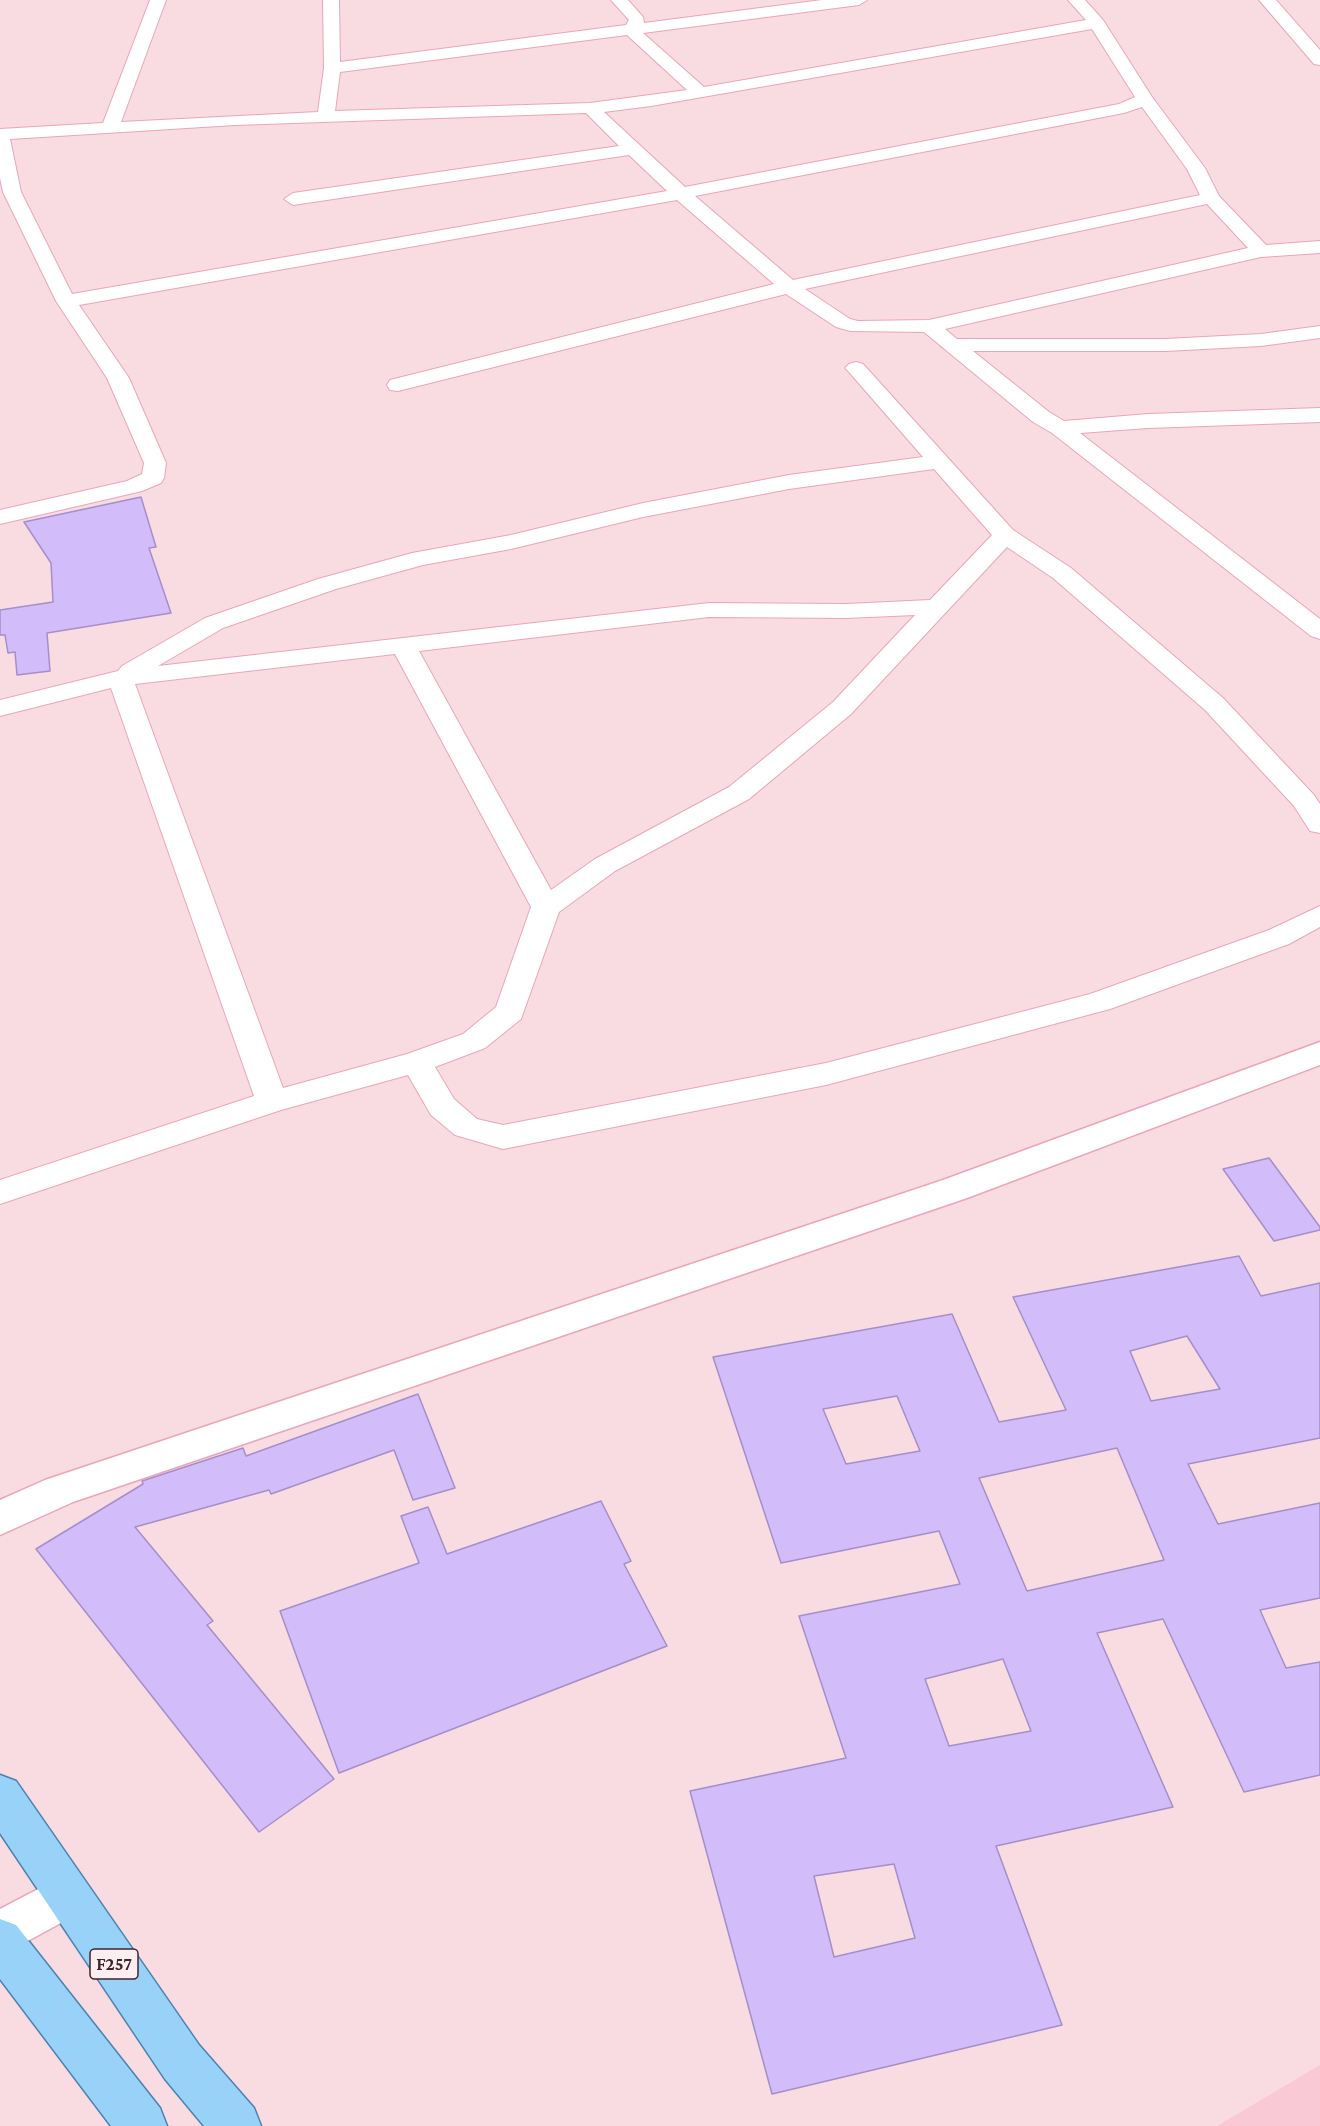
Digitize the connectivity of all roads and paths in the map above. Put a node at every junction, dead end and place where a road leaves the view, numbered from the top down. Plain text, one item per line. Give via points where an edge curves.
1 (158, 0) edge
2 (331, 0) edge
3 (619, 0) edge
4 (859, 0) edge
5 (1076, 0) edge
6 (1267, 0) edge
7 (1097, 23) junction
8 (632, 30) junction
9 (1320, 60) edge
10 (332, 68) junction
11 (700, 92) junction
12 (1145, 99) junction
13 (590, 108) junction
14 (326, 118) junction
15 (110, 127) junction
16 (0, 134) edge
17 (633, 149) junction
18 (680, 193) junction
19 (1212, 198) junction
20 (293, 199) dead end
21 (1320, 247) edge
22 (1261, 251) junction
23 (789, 287) junction
24 (66, 301) junction
25 (929, 326) junction
26 (1320, 332) edge
27 (954, 345) junction
28 (856, 368) dead end
29 (398, 385) dead end
30 (1320, 415) edge
31 (1060, 428) junction
32 (939, 462) junction
33 (0, 517) edge
34 (1005, 535) junction
35 (939, 607) junction
36 (1320, 631) edge
37 (403, 645) junction
38 (120, 678) junction
39 (0, 708) edge
40 (1320, 825) edge
41 (546, 907) junction
42 (1320, 915) edge
43 (1320, 1053) edge
44 (417, 1062) junction
45 (272, 1102) junction
46 (0, 1192) edge
47 (0, 1518) edge
48 (0, 1795) edge
49 (67, 1896) junction
50 (0, 1934) edge
51 (0, 1941) edge
52 (142, 2126) edge
53 (236, 2126) edge

1 - 15 street
2 - 10 street
3 - 8 street via 637,20
4 - 8 street
5 - 7 street
6 - 9 street
7 - 11 street
7 - 12 street
8 - 10 street
8 - 11 street
10 - 14 street
11 - 13 street
12 - 18 street via 1124,108
12 - 19 street via 1196,168
13 - 14 street
13 - 17 street
14 - 15 street
15 - 16 street
16 - 24 street via 12,192
17 - 18 street
17 - 20 street
18 - 23 street
18 - 24 street
19 - 22 street
19 - 23 street
21 - 22 street
22 - 25 street
23 - 25 street via 843,323 857,327
23 - 29 street
24 - 33 street via 118,378 155,463 153,478 134,486
25 - 27 street
26 - 27 street via 1262,340 1166,345
27 - 31 street via 1041,417
28 - 32 street
30 - 31 street
31 - 36 street
32 - 34 street
32 - 38 street via 789,482 420,558 327,584 214,623
34 - 35 street
34 - 40 street via 1062,573 1214,704 1304,801
35 - 37 street via 709,610
35 - 41 street via 843,708 740,793 605,866
37 - 38 street
37 - 41 street
38 - 39 street
38 - 45 street
41 - 44 street via 510,1012 474,1041
42 - 44 street via 1279,937 1099,1002 826,1074 503,1137 466,1127 442,1107
43 - 47 street via 955,1189 58,1491
44 - 45 street
45 - 46 street
48 - 49 main road, F257
49 - 50 street
49 - 53 main road, F257 via 183,2062
51 - 52 main road

